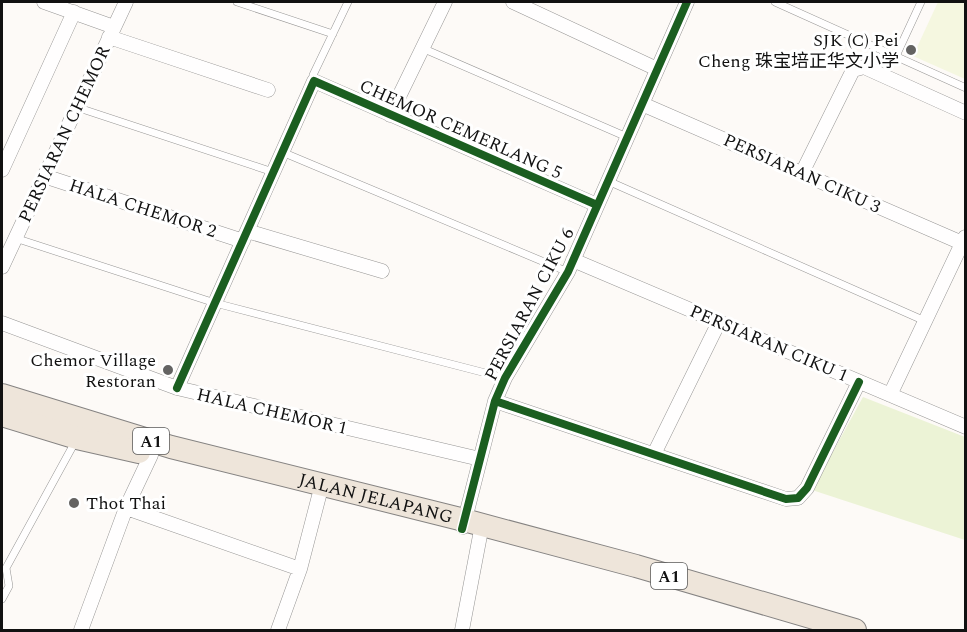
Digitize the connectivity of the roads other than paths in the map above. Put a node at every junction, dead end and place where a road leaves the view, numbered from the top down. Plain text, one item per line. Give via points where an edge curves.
1 (44, 2) edge
2 (126, 2) edge
3 (237, 2) edge
4 (348, 2) edge
5 (445, 2) edge
6 (513, 2) edge
7 (687, 2) edge
8 (775, 2) edge
9 (921, 2) edge
10 (74, 12) junction
11 (111, 32) junction
12 (333, 34) junction
13 (422, 48) junction
14 (896, 56) junction
15 (657, 69) junction
16 (314, 81) junction
17 (966, 88) edge
18 (267, 90) dead end
19 (642, 104) junction
20 (76, 107) junction
21 (966, 113) edge
22 (390, 115) junction
23 (627, 137) junction
24 (5, 152) edge
25 (282, 152) junction
26 (2, 170) edge
27 (273, 172) junction
28 (802, 173) junction
29 (44, 176) junction
30 (608, 181) junction
31 (597, 205) junction
32 (245, 236) junction
33 (15, 238) junction
34 (964, 239) edge
35 (570, 266) junction
36 (2, 267) edge
37 (382, 272) dead end
38 (215, 303) junction
39 (925, 321) junction
40 (719, 322) junction
41 (2, 323) edge
42 (505, 378) junction
43 (859, 382) junction
44 (177, 388) junction
45 (890, 395) junction
46 (2, 401) edge
47 (495, 401) junction
48 (965, 425) edge
49 (77, 438) junction
50 (654, 454) junction
51 (151, 455) junction
52 (480, 459) junction
53 (319, 496) junction
54 (126, 508) junction
55 (472, 527) junction
56 (300, 569) junction
57 (2, 599) edge
58 (81, 630) edge
59 (278, 630) edge
60 (462, 630) edge
61 (822, 630) edge
62 (855, 630) edge

1 - 10 street
2 - 11 street, PERSIARAN CHEMOR
3 - 12 lane
4 - 12 lane
5 - 13 street
6 - 15 street
7 - 15 street, PERSIARAN CIKU 6
8 - 14 lane
9 - 14 lane
10 - 11 street
10 - 24 street
11 - 18 street
11 - 20 street, PERSIARAN CHEMOR
12 - 16 lane via 313,75
13 - 22 street
13 - 23 lane
14 - 17 lane
15 - 19 street, PERSIARAN CIKU 6
16 - 22 street, CHEMOR CEMERLANG 5
16 - 25 street
19 - 23 street, PERSIARAN CIKU 6
19 - 28 street, PERSIARAN CIKU 3
20 - 27 lane
20 - 29 street, PERSIARAN CHEMOR
21 - 28 street via 864,67 853,70
22 - 31 street, CHEMOR CEMERLANG 5
23 - 30 street, PERSIARAN CIKU 6
24 - 26 street
25 - 27 street
25 - 35 lane
27 - 32 street
28 - 34 street, PERSIARAN CIKU 3
29 - 32 street, HALA CHEMOR 2
29 - 33 street, PERSIARAN CHEMOR
30 - 31 street, PERSIARAN CIKU 6
30 - 39 lane
31 - 35 street, PERSIARAN CIKU 6
32 - 37 street, HALA CHEMOR 2
32 - 38 street
33 - 36 street, PERSIARAN CHEMOR
33 - 38 lane
34 - 39 street
35 - 40 street, PERSIARAN CIKU 1
35 - 42 street, PERSIARAN CIKU 6
38 - 42 lane
38 - 44 street
39 - 45 street
40 - 43 street, PERSIARAN CIKU 1
40 - 50 street
41 - 44 street, HALA CHEMOR 1
42 - 47 street, PERSIARAN CIKU 6
43 - 45 street, PERSIARAN CIKU 1
43 - 50 street via 807,488 798,498 786,499
44 - 52 street, HALA CHEMOR 1
45 - 48 street, PERSIARAN CIKU 1
46 - 49 main road, JALAN JELAPANG / A1 via 29,424
46 - 55 main road, JALAN JELAPANG / A1
47 - 50 street
47 - 52 street, PERSIARAN CIKU 6
49 - 51 main road, JALAN JELAPANG / A1
49 - 57 lane via 6,568 9,586
51 - 53 main road, JALAN JELAPANG / A1
51 - 54 street
52 - 55 street, PERSIARAN CIKU 6
53 - 55 main road, JALAN JELAPANG / A1
53 - 56 street
54 - 56 street
54 - 58 street
55 - 60 street, PERSIARAN CIKU 6
55 - 61 main road, JALAN JELAPANG / A1
55 - 62 main road, JALAN JELAPANG / A1 via 636,566
56 - 59 street

